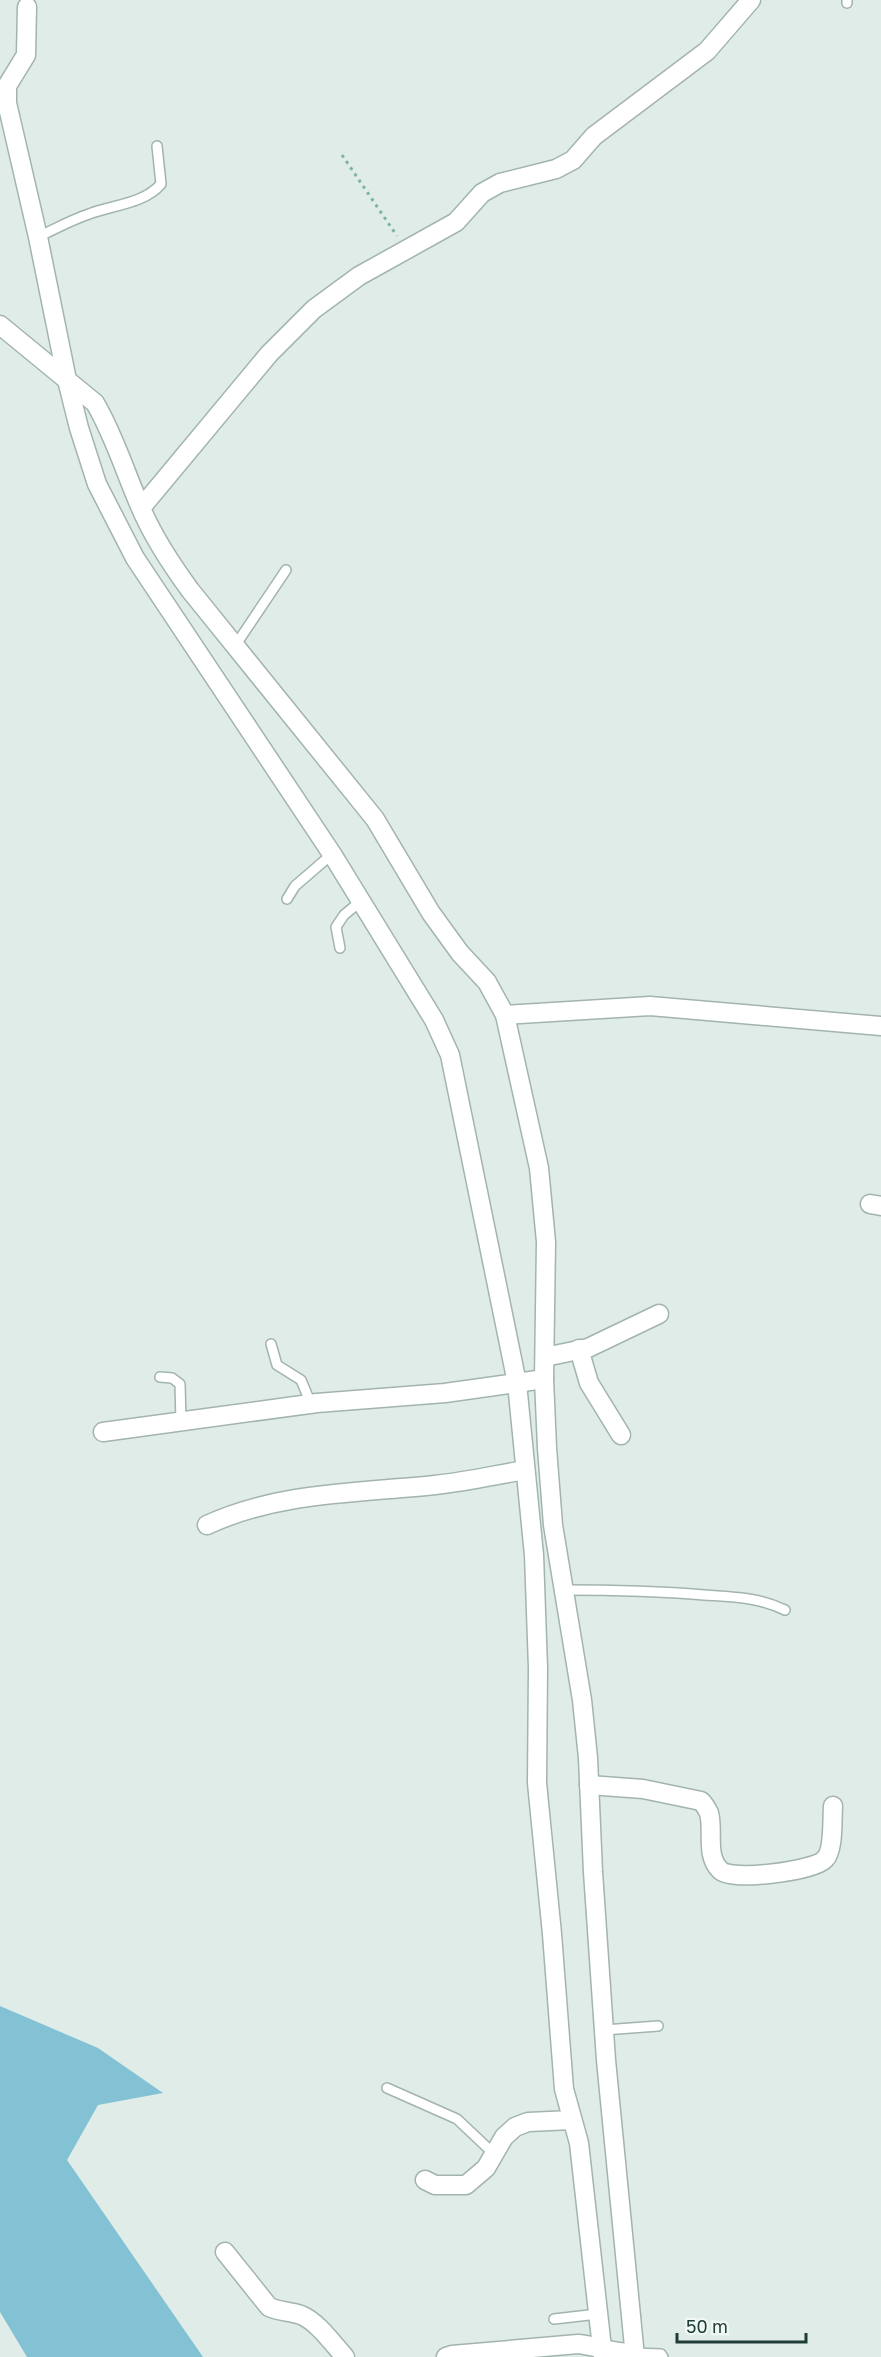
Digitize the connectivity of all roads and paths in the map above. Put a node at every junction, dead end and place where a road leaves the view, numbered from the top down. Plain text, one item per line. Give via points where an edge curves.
1 (751, 0) edge
2 (27, 8) dead end
3 (157, 146) dead end
4 (342, 155) dead end
5 (38, 237) junction
6 (407, 250) junction
7 (0, 325) edge
8 (72, 384) junction
9 (141, 508) junction
10 (286, 570) dead end
11 (235, 646) junction
12 (332, 854) junction
13 (287, 899) dead end
14 (361, 901) junction
15 (340, 948) dead end
16 (506, 1015) junction
17 (881, 1026) edge
18 (659, 1314) dead end
19 (271, 1344) dead end
20 (579, 1349) junction
21 (545, 1357) junction
22 (160, 1377) dead end
23 (530, 1381) junction
24 (311, 1404) junction
25 (182, 1422) junction
26 (103, 1432) dead end
27 (621, 1435) dead end
28 (525, 1470) junction
29 (207, 1525) dead end
30 (564, 1590) junction
31 (785, 1610) dead end
32 (589, 1785) junction
33 (833, 1806) dead end
34 (658, 2026) dead end
35 (604, 2030) junction
36 (387, 2088) dead end
37 (572, 2120) junction
38 (493, 2153) junction
39 (425, 2180) dead end
40 (225, 2252) dead end
41 (598, 2314) junction
42 (554, 2319) dead end
43 (619, 2353) edge
44 (345, 2357) edge
45 (446, 2357) edge
46 (663, 2357) edge

1 - 6 street via 707,51 594,136 573,160 556,169 500,183 482,193 456,222
2 - 5 street via 26,55 7,86 7,103
3 - 5 lane via 161,184 158,187
4 - 6 path
5 - 8 street
6 - 9 street via 359,276 307,316 269,354
7 - 8 street
8 - 9 street via 95,403 105,419
8 - 12 street via 79,428 97,484 135,558
9 - 11 street via 164,554
10 - 11 lane
11 - 16 street via 375,819 431,913 487,982
12 - 13 lane via 295,886
12 - 14 street
14 - 15 lane via 336,927
14 - 23 street via 434,1020 450,1054
16 - 17 street via 650,1006
16 - 21 street via 539,1168 546,1242
18 - 20 street
19 - 24 lane via 277,1365 301,1380
20 - 21 street
20 - 27 street via 589,1383
21 - 23 street
22 - 25 lane via 172,1378 180,1384
23 - 24 street via 445,1393
23 - 28 street
23 - 30 street via 547,1448 553,1525
24 - 25 street
25 - 26 street
28 - 29 street via 437,1485 333,1493 267,1504 234,1512
28 - 37 street via 534,1555 537,1783 564,2089
30 - 31 lane via 651,1590 729,1597 766,1601
30 - 32 street via 582,1700
32 - 33 street via 643,1789 701,1801 708,1811 712,1857 724,1875 810,1867 825,1860 832,1848
32 - 35 street
34 - 35 lane
35 - 43 street
36 - 38 lane via 457,2120
37 - 38 street via 528,2122 515,2127
37 - 41 street via 579,2143
38 - 39 street via 486,2168 466,2185 435,2185
40 - 44 street via 269,2307 308,2319
41 - 42 lane
41 - 43 street
43 - 45 street via 578,2344
43 - 46 lane

